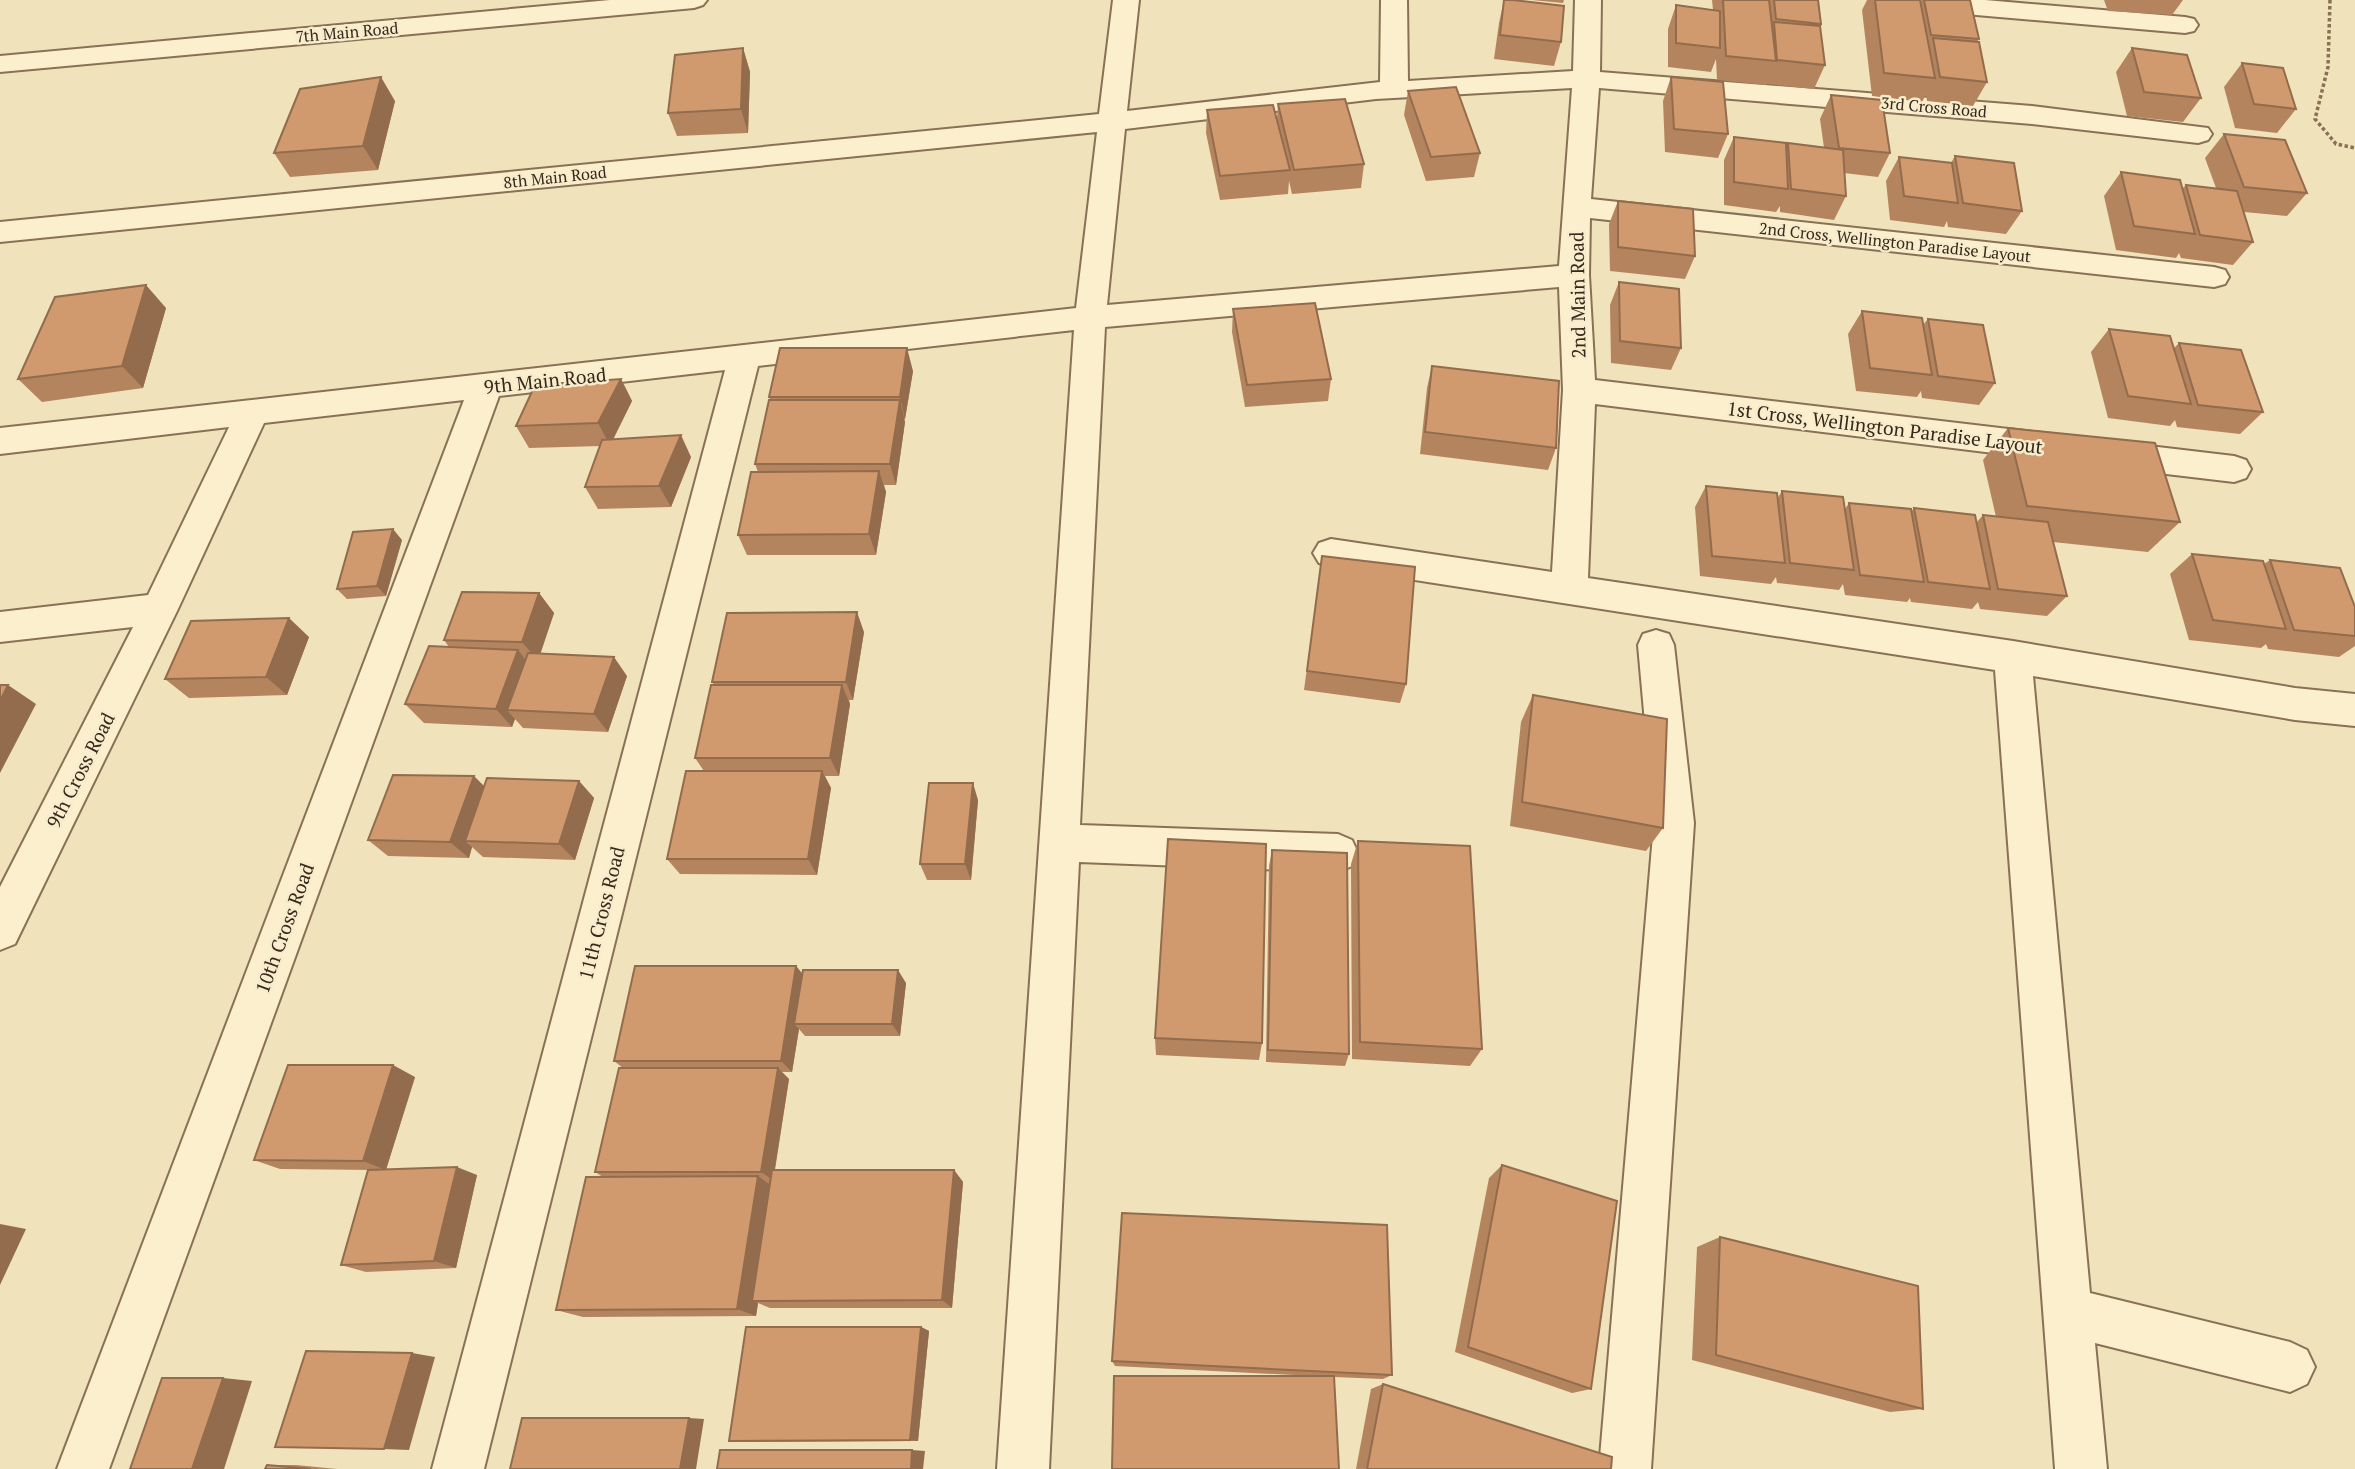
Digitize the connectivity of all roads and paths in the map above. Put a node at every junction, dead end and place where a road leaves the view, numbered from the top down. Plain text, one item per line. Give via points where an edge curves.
1 (694, 0) edge
2 (1126, 0) edge
3 (1394, 0) edge
4 (1588, 0) edge
5 (1895, 0) edge
6 (2330, 0) edge
7 (2004, 5) edge
8 (2185, 25) dead end
9 (0, 64) edge
10 (1586, 79) junction
11 (1394, 90) junction
12 (1110, 122) junction
13 (2198, 134) dead end
14 (2355, 148) edge
15 (1576, 207) junction
16 (0, 232) edge
17 (1574, 275) junction
18 (2214, 277) dead end
19 (1090, 317) junction
20 (744, 358) junction
21 (486, 386) junction
22 (1579, 390) junction
23 (253, 413) junction
24 (0, 441) edge
25 (2234, 469) dead end
26 (1331, 553) dead end
27 (1569, 590) junction
28 (160, 609) junction
29 (0, 627) edge
30 (1656, 645) dead end
31 (2013, 657) junction
32 (2355, 710) edge
33 (1059, 843) junction
34 (1338, 853) edge
35 (0, 930) edge
36 (2068, 1312) junction
37 (2290, 1367) dead end
38 (83, 1469) edge
39 (458, 1469) edge
40 (1023, 1469) edge
41 (1625, 1469) edge
42 (2081, 1469) edge

1 - 9 street, 7th Main Road
2 - 12 street
3 - 11 street
4 - 10 street, 2nd Main Road
5 - 7 street
6 - 14 path via 2328,68 2315,119 2336,144
7 - 8 street
10 - 11 street, 3rd Cross Road
10 - 13 street, 3rd Cross Road via 2032,115
10 - 15 street, 2nd Main Road
11 - 12 street, 8th Main Road
12 - 16 street, 8th Main Road
12 - 19 street
15 - 17 street, 2nd Main Road
15 - 18 street, 2nd Cross, Wellington Paradise Layout
17 - 19 street, 9th Main Road
17 - 22 street, 2nd Main Road
19 - 20 street, 9th Main Road
19 - 33 street
20 - 21 street, 9th Main Road
20 - 39 street, 11th Cross Road
21 - 23 street, 9th Main Road
21 - 38 street, 10th Cross Road
22 - 25 street, 1st Cross, Wellington Paradise Layout
22 - 27 street, 2nd Main Road
23 - 24 street, 9th Main Road
23 - 28 street, 9th Cross Road
26 - 27 street
27 - 31 street
28 - 29 street
28 - 35 street, 9th Cross Road
30 - 41 street via 1674,823
31 - 32 street
31 - 36 street
33 - 34 street
33 - 40 street
36 - 37 street
36 - 42 street

